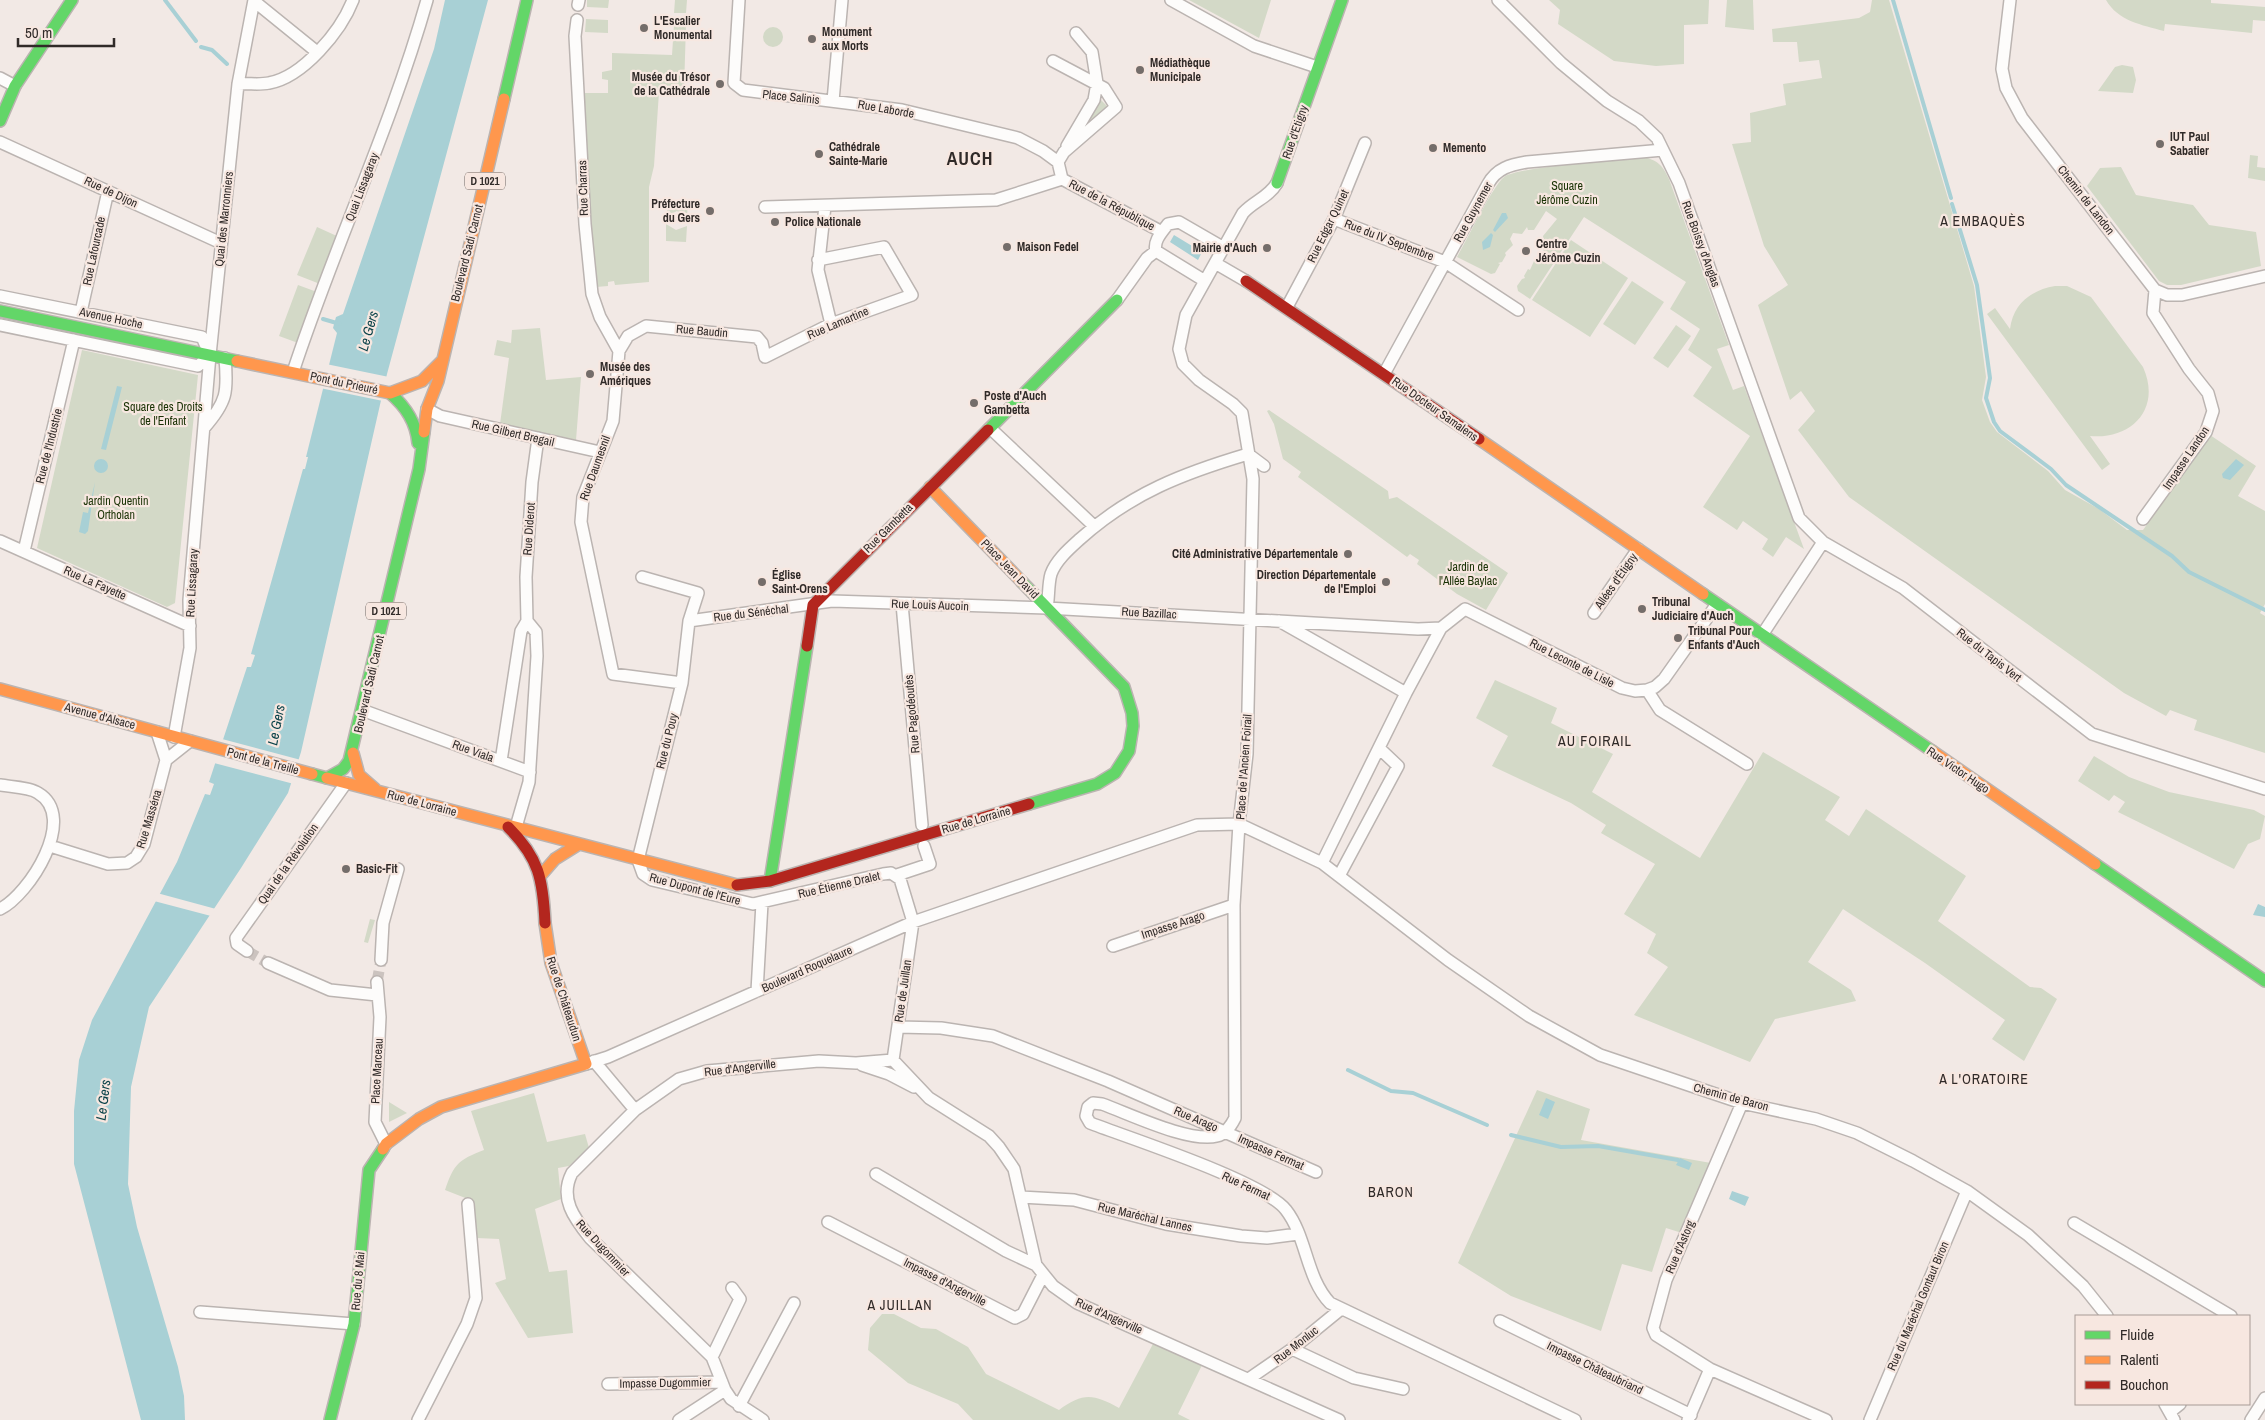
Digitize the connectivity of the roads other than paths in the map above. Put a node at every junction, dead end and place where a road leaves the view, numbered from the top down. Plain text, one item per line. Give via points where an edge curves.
1 (72, 0) edge
2 (353, 0) edge
3 (427, 0) edge
4 (527, 0) edge
5 (739, 0) edge
6 (842, 0) edge
7 (1171, 0) edge
8 (1342, 0) edge
9 (1498, 0) edge
10 (2010, 0) edge
11 (254, 1) edge
12 (577, 20) dead end
13 (1076, 33) dead end
14 (317, 52) junction
15 (1053, 60) dead end
16 (1317, 67) junction
17 (0, 78) edge
18 (1096, 83) junction
19 (238, 84) junction
20 (15, 86) junction
21 (834, 101) junction
22 (0, 120) edge
23 (0, 142) edge
24 (1365, 143) dead end
25 (1663, 150) junction
26 (1061, 157) junction
27 (1062, 179) junction
28 (1277, 183) joint
29 (108, 191) junction
30 (825, 206) junction
31 (765, 207) dead end
32 (1334, 219) junction
33 (1162, 232) junction
34 (221, 243) junction
35 (1224, 248) junction
36 (1156, 251) junction
37 (818, 260) junction
38 (1445, 262) junction
39 (1215, 263) junction
40 (2265, 276) edge
41 (1205, 281) junction
42 (1246, 281) joint
43 (2155, 290) junction
44 (0, 296) edge
45 (1117, 300) joint
46 (1287, 307) junction
47 (0, 310) edge
48 (1518, 310) dead end
49 (81, 312) junction
50 (831, 324) junction
51 (0, 325) edge
52 (758, 337) joint
53 (74, 340) junction
54 (1179, 349) joint
55 (619, 351) junction
56 (210, 355) junction
57 (226, 358) junction
58 (442, 361) junction
59 (295, 373) junction
60 (1384, 374) junction
61 (390, 393) junction
62 (427, 410) junction
63 (204, 428) junction
64 (990, 428) junction
65 (538, 438) junction
66 (600, 452) junction
67 (1248, 454) junction
68 (1264, 466) dead end
69 (419, 469) junction
70 (930, 487) junction
71 (2143, 520) dead end
72 (1094, 526) junction
73 (0, 541) edge
74 (1823, 542) junction
75 (1638, 549) junction
76 (24, 551) junction
77 (1652, 559) joint
78 (642, 577) dead end
79 (902, 604) junction
80 (1717, 604) junction
81 (813, 605) junction
82 (1048, 608) junction
83 (1594, 612) dead end
84 (1250, 619) junction
85 (1276, 620) junction
86 (527, 621) junction
87 (689, 621) junction
88 (190, 626) junction
89 (1441, 628) junction
90 (1762, 635) junction
91 (682, 683) junction
92 (0, 689) edge
93 (1646, 690) junction
94 (1406, 693) junction
95 (362, 710) junction
96 (158, 732) junction
97 (174, 737) junction
98 (195, 743) junction
99 (1379, 748) junction
100 (353, 752) junction
101 (166, 760) junction
102 (501, 761) junction
103 (1747, 764) dead end
104 (530, 772) junction
105 (327, 778) junction
106 (346, 782) junction
107 (0, 785) edge
108 (2265, 789) edge
109 (377, 791) junction
110 (922, 824) dead end
111 (1239, 824) junction
112 (512, 826) junction
113 (550, 836) junction
114 (578, 844) junction
115 (50, 846) junction
116 (924, 846) dead end
117 (638, 860) junction
118 (1322, 863) junction
119 (398, 869) dead end
120 (542, 874) junction
121 (897, 875) junction
122 (1343, 879) junction
123 (770, 881) junction
124 (762, 903) junction
125 (1234, 905) junction
126 (0, 908) edge
127 (912, 922) junction
128 (1112, 946) dead end
129 (243, 949) dead end
130 (381, 960) tunnel mouth
131 (268, 963) tunnel mouth
132 (2265, 981) edge
133 (377, 982) tunnel mouth
134 (757, 991) junction
135 (377, 995) junction
136 (898, 1027) junction
137 (893, 1060) junction
138 (590, 1062) junction
139 (856, 1064) junction
140 (921, 1090) junction
141 (1742, 1103) junction
142 (635, 1110) junction
143 (1226, 1132) junction
144 (386, 1144) junction
145 (1316, 1172) dead end
146 (876, 1174) dead end
147 (1967, 1191) junction
148 (1021, 1196) junction
149 (468, 1204) dead end
150 (828, 1222) dead end
151 (2074, 1223) dead end
152 (1298, 1234) junction
153 (1036, 1265) junction
154 (1043, 1275) junction
155 (732, 1288) dead end
156 (794, 1304) dead end
157 (1341, 1309) junction
158 (200, 1312) dead end
159 (2106, 1315) edge
160 (2229, 1315) edge
161 (1500, 1321) dead end
162 (354, 1324) junction
163 (1292, 1349) junction
164 (712, 1357) junction
165 (1710, 1369) junction
166 (1250, 1378) junction
167 (608, 1384) dead end
168 (723, 1386) junction
169 (1403, 1389) dead end
170 (2265, 1398) edge
171 (739, 1406) junction
172 (1689, 1417) edge
173 (330, 1420) edge
174 (418, 1420) edge
175 (679, 1420) edge
176 (764, 1420) edge
177 (1339, 1420) edge
178 (1575, 1420) edge
179 (1826, 1420) edge
180 (1870, 1420) edge
181 (2251, 1420) edge

1 - 20 main road
2 - 14 street via 341,22
3 - 59 street, Quai Lissagaray
4 - 58 main road, Boulevard Sadi Carnot / D 1021
5 - 21 street, Place Salinis via 734,83 749,92
6 - 21 street, Place Salinis
7 - 16 street via 1254,46
8 - 16 main road, Rue d'Etigny
9 - 25 street, Rue Boissy d'Anglas via 1561,63 1607,101 1639,121 1657,138
10 - 43 street, Chemin de Landon via 2002,69 2006,88 2022,118
11 - 14 street
11 - 19 street, Quai des Marronniers
12 - 55 street, Rue Charras via 575,36 590,274 595,304
13 - 18 street via 1092,52
14 - 19 street via 288,77 269,83
15 - 18 street
16 - 28 main road, Rue d'Etigny
17 - 20 street
18 - 26 street via 1094,100
18 - 26 street via 1104,88 1116,107
19 - 34 street, Quai des Marronniers
20 - 22 main road
21 - 26 street, Rue Laborde via 902,110 1018,138
23 - 29 street, Rue de Dijon
24 - 32 street, Rue Edgar Quinet
25 - 38 street, Rue Guynemer via 1527,162 1503,168 1491,178
25 - 74 street, Rue Boissy d'Anglas via 1680,183 1799,518
26 - 27 street
27 - 30 street via 996,200
27 - 33 street, Rue de la République
28 - 35 street, Rue d'Etigny via 1269,194 1243,213
29 - 34 street, Rue de Dijon
29 - 49 street, Rue Lafourcade
30 - 31 street
30 - 37 street
32 - 38 street, Rue du IV Septembre
32 - 46 street, Rue Edgar Quinet
33 - 35 street via 1168,224 1179,222
33 - 36 street
34 - 56 street, Quai des Marronniers
35 - 39 street, Rue d'Etigny
36 - 41 street
36 - 45 street, Rue Gambetta
37 - 50 street
37 - 50 street, Rue Lamartine via 884,247 912,295
38 - 48 street, Rue du IV Septembre
38 - 60 street, Rue Guynemer
39 - 41 street, Rue d'Etigny
39 - 42 street, Rue Docteur Samalens
40 - 43 street via 2182,295 2167,296
41 - 54 street, Rue d'Etigny via 1186,315
42 - 46 main road, Rue Docteur Samalens
43 - 71 street, Impasse Landon via 2153,313 2208,393 2212,411 2206,432
44 - 49 street, Avenue Hoche
45 - 64 main road, Rue Gambetta
46 - 60 main road, Rue Docteur Samalens
47 - 56 main road, Avenue Hoche
49 - 56 street, Avenue Hoche via 202,337
50 - 52 street, Rue Lamartine via 765,357
51 - 53 street
52 - 55 street, Rue Baudin via 646,326 628,336
53 - 56 street via 198,366
53 - 76 street, Rue de l'Industrie
54 - 67 street, Place de l'Ancien Foirail via 1183,364 1242,413
55 - 66 street, Rue Daumesnil via 613,421
56 - 57 main road, Avenue Hoche
56 - 63 street, Rue Lissagaray
57 - 59 main road, Avenue Hoche
57 - 63 street via 228,385 225,400
58 - 61 main road via 418,383
58 - 62 main road, Boulevard Sadi Carnot / D 1021
59 - 61 main road, Pont du Prieuré
60 - 75 main road, Rue Docteur Samalens
61 - 69 main road, Boulevard Sadi Carnot via 410,415 418,436
62 - 65 street, Rue Gilbert Bregail via 440,416
62 - 69 main road, Boulevard Sadi Carnot / D 1021
63 - 88 street, Rue Lissagaray via 189,600
64 - 70 main road, Rue Gambetta
64 - 72 street
65 - 66 street, Rue Gilbert Bregail
65 - 86 street, Rue Diderot via 526,577
66 - 91 street, Rue Daumesnil via 583,497 582,533 613,674
67 - 68 street
67 - 72 street, Place Jean David via 1201,468 1146,491
67 - 84 street, Place de l'Ancien Foirail via 1253,479
69 - 95 main road, Boulevard Sadi Carnot / D 1021
70 - 81 main road, Rue Gambetta
70 - 82 main road, Place Jean David
72 - 82 street, Place Jean David via 1067,550 1052,574
73 - 76 street, Rue La Fayette
74 - 90 street
74 - 108 street, Rue du Tapis Vert via 1903,588 2092,734
75 - 77 main road, Rue Docteur Samalens
75 - 83 street, Allées d'Étigny
76 - 88 street, Rue La Fayette
77 - 80 main road, Rue Victor Hugo
78 - 87 street, Rue du Pouy via 698,593
79 - 81 street, Rue Louis Aucoin via 832,601
79 - 82 street, Rue Louis Aucoin
79 - 110 street, Rue Pagodéoutès
80 - 90 main road, Rue Victor Hugo
80 - 93 street via 1664,679
81 - 87 street, Rue du Sénéchal
81 - 123 main road
82 - 84 street, Rue Bazillac
82 - 123 main road, Rue de Lorraine via 1124,687 1129,697 1134,736 1125,758 1112,773 1104,780 1077,790
84 - 85 street
84 - 111 street, Place de l'Ancien Foirail via 1247,754
85 - 89 street
85 - 94 street
86 - 102 street, Rue Diderot via 521,631
86 - 104 street, Rue Diderot via 536,632 537,656
87 - 91 street, Rue du Pouy
88 - 97 street, Rue Lissagaray via 190,648
89 - 93 street, Rue Leconte de Lisle via 1465,610 1622,688
89 - 94 street
90 - 132 main road, Rue Victor Hugo
91 - 117 street, Rue du Pouy
92 - 96 main road, Avenue d'Alsace
93 - 103 street via 1660,710
94 - 99 street
95 - 100 main road, Boulevard Sadi Carnot / D 1021
95 - 102 street, Rue Viala
96 - 97 main road, Avenue d'Alsace
96 - 101 street
97 - 98 main road, Avenue d'Alsace
98 - 101 street
98 - 105 main road, Pont de la Treille
99 - 118 street
99 - 122 street via 1398,766
100 - 105 main road, Boulevard Sadi Carnot / D 1021 via 343,769
100 - 109 main road, Boulevard Sadi Carnot via 359,775
101 - 115 street, Rue Masséna via 144,844 136,857 127,863 108,864
102 - 104 street, Rue Viala
104 - 112 street via 530,782
105 - 106 main road, Rue de Lorraine
106 - 109 main road, Rue de Lorraine
106 - 129 street, Quai de la Révolution via 236,938
107 - 115 street via 37,792 46,800 54,820
109 - 112 main road, Rue de Lorraine
111 - 118 street, Place de l'Ancien Foirail
111 - 125 street, Rue Arago
111 - 127 street, Boulevard Roquelaure via 1197,825
112 - 113 main road, Rue de Lorraine
112 - 120 main road via 532,852
113 - 114 main road, Rue de Lorraine
113 - 120 main road
114 - 117 main road, Rue de Lorraine
114 - 120 main road via 555,858
115 - 126 street via 15,899
116 - 121 street via 930,864
117 - 123 main road, Rue de Lorraine via 730,884
117 - 124 street, Rue Dupont de l'Eure via 643,874 652,880 744,903
118 - 122 street, Place de l'Ancien Foirail
119 - 130 street via 383,922
120 - 138 main road, Rue de Châteaudun via 549,955
121 - 124 street, Rue Étienne Dralet via 883,874
121 - 127 street, Rue Étienne Dralet
122 - 141 street, Chemin de Baron via 1448,960 1529,1016 1626,1066
124 - 134 street
125 - 128 street, Impasse Arago
125 - 143 street, Rue Arago via 1235,1118
127 - 134 street, Boulevard Roquelaure
127 - 136 street, Rue de Juillan
131 - 135 street via 330,990
133 - 135 street, Place Marceau
134 - 138 street, Boulevard Roquelaure
135 - 144 street, Place Marceau via 380,1017 374,1122
136 - 137 street, Rue de Juillan
136 - 143 street, Rue Arago via 941,1028 993,1036
137 - 139 street, Rue d'Angerville
137 - 140 street, Rue d'Angerville
138 - 142 street
138 - 144 main road, Boulevard Roquelaure via 441,1107
139 - 140 street, Rue d'Angerville via 889,1074
139 - 142 street, Rue d'Angerville via 819,1061 707,1071 679,1079
140 - 148 street, Rue d'Angerville via 994,1142 1014,1169
141 - 147 street, Chemin de Baron via 1816,1119 1856,1133
141 - 165 street, Rue d'Astorg via 1666,1280 1653,1325 1656,1335
142 - 164 street, Rue Dugommier via 572,1173 567,1186 567,1202 590,1238
143 - 145 street, Impasse Fermat
143 - 152 street, Rue Fermat via 1208,1137 1184,1135 1102,1104 1093,1103 1086,1111 1090,1123 1237,1180 1275,1200 1285,1208
144 - 162 main road, Rue du 8 Mai via 369,1170
146 - 153 street via 1006,1251
147 - 159 street, Chemin de Baron via 2028,1235 2083,1286
147 - 180 street, Rue du Maréchal Gontaut Biron
148 - 152 street, Rue Maréchal Lannes via 1074,1200 1166,1224 1241,1236 1267,1238
148 - 153 street, Rue d'Angerville
149 - 174 street via 476,1298 467,1324
150 - 154 street, Impasse d'Angerville via 1015,1318 1023,1314
151 - 160 street
152 - 157 street, Rue Fermat via 1321,1291 1330,1303
153 - 154 street, Rue d'Angerville
154 - 166 street, Rue d'Angerville via 1077,1303
155 - 164 street via 740,1298
156 - 171 street
157 - 163 street, Rue Monluc
157 - 178 street, Rue Fermat
158 - 162 street
161 - 172 street, Impasse Châteaubriand
162 - 173 main road, Rue du 8 Mai
163 - 166 street, Rue Monluc
163 - 169 street via 1354,1378
164 - 168 street, Rue Dugommier
165 - 172 street
165 - 179 street, Rue d'Astorg
166 - 177 street, Rue d'Angerville
167 - 168 street, Impasse Dugommier
168 - 171 street, Rue Dugommier
168 - 175 street
170 - 181 street
171 - 176 street, Rue Dugommier

